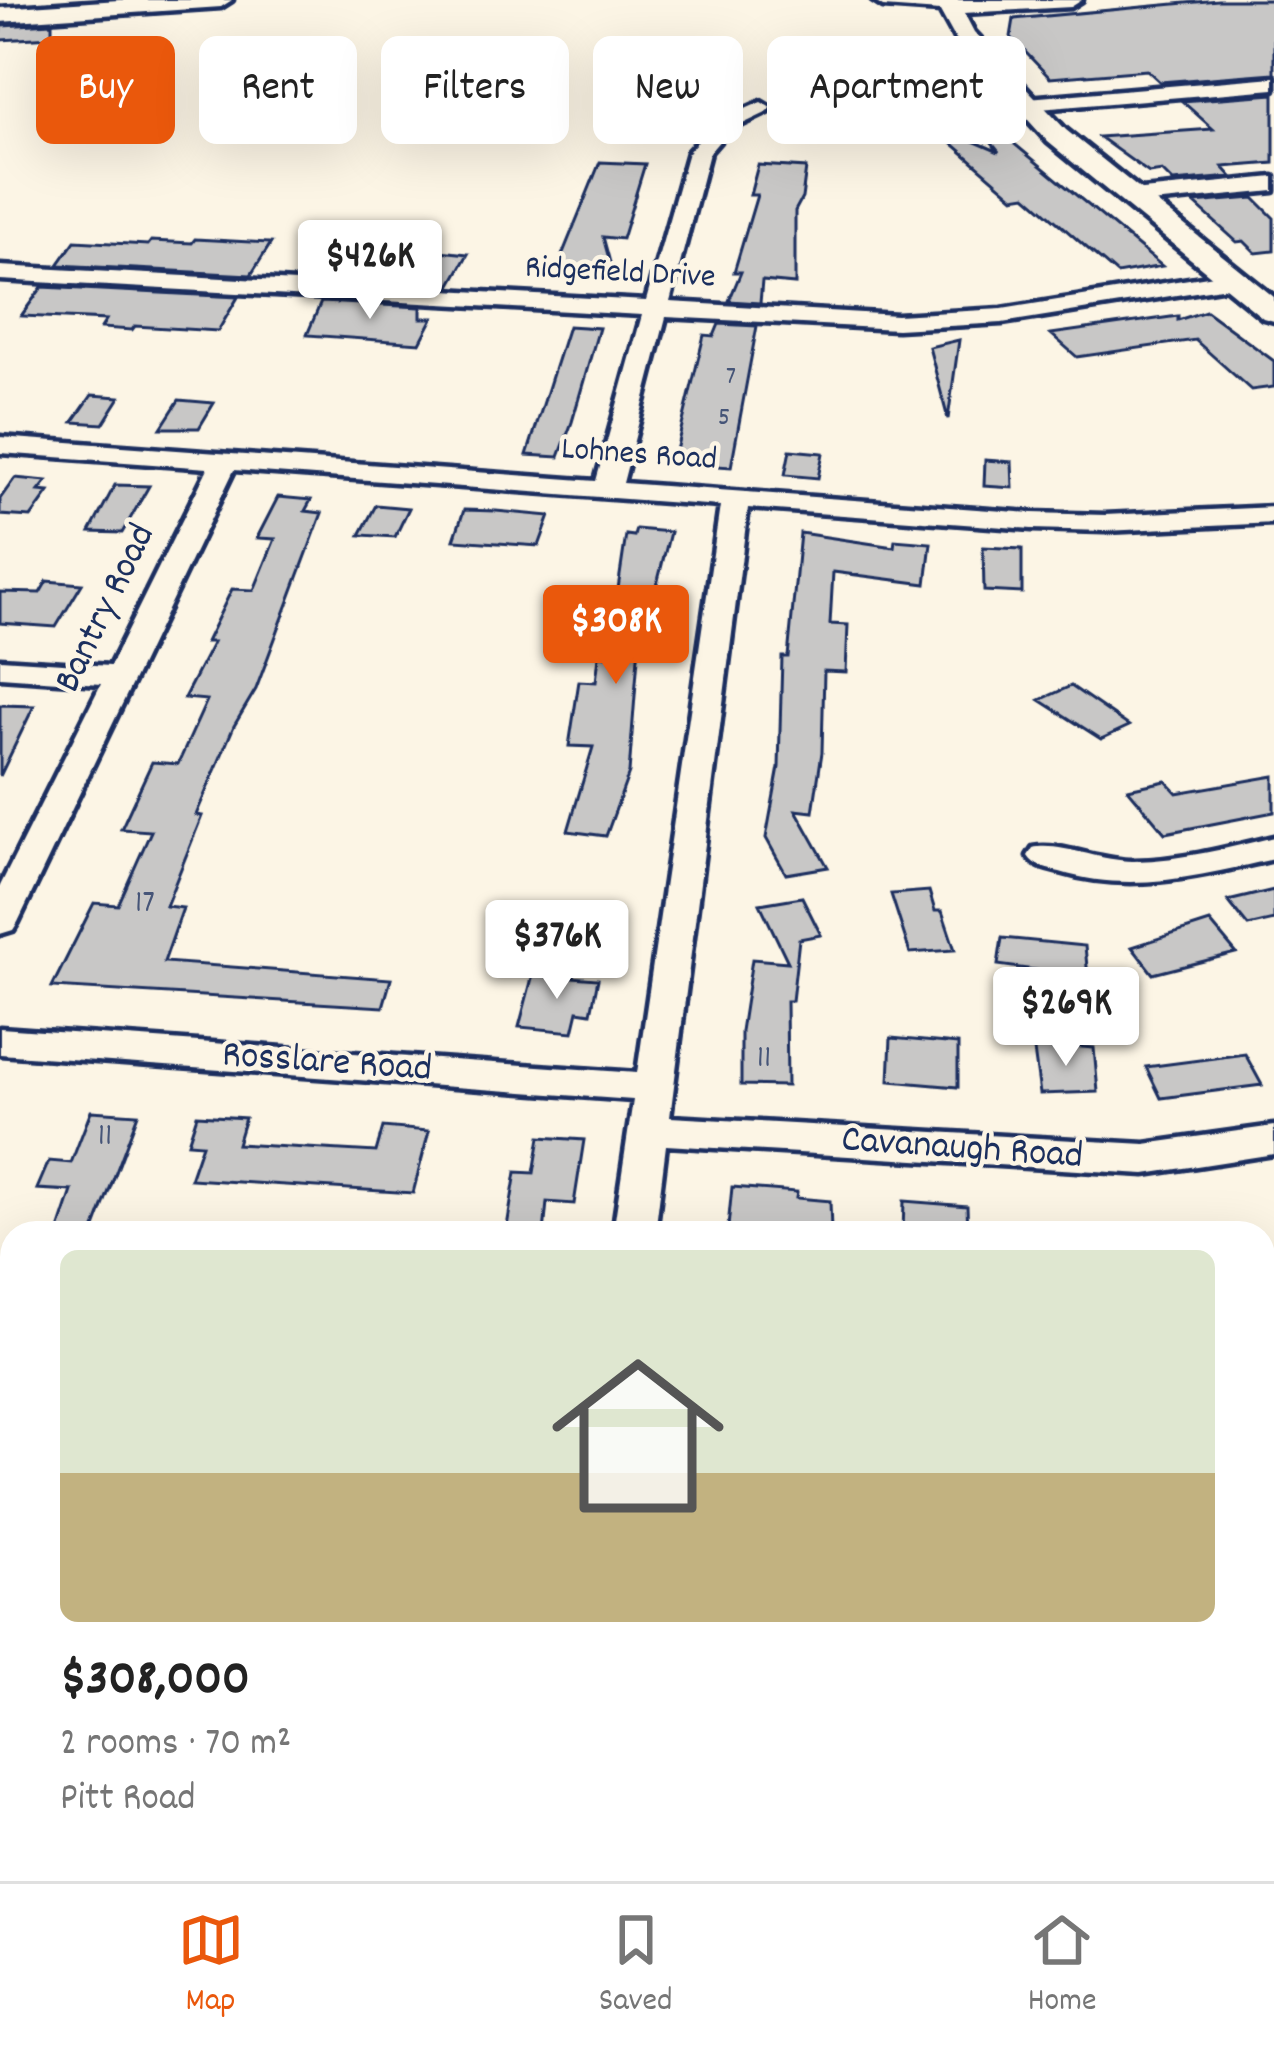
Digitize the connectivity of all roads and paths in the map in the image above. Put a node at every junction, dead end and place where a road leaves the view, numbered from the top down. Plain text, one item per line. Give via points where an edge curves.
1 (221, 0) edge
2 (883, 0) edge
3 (1071, 0) edge
4 (949, 6) junction
5 (0, 15) edge
6 (1274, 83) edge
7 (1028, 104) junction
8 (761, 108) dead end
9 (1274, 184) edge
10 (1132, 198) junction
11 (0, 273) edge
12 (1233, 279) junction
13 (1272, 308) edge
14 (656, 309) junction
15 (0, 445) edge
16 (225, 462) junction
17 (607, 490) junction
18 (734, 499) junction
19 (1274, 515) edge
20 (0, 668) edge
21 (122, 676) junction
22 (1274, 848) edge
23 (1045, 856) dead end
24 (0, 922) edge
25 (0, 1041) edge
26 (654, 1088) junction
27 (648, 1130) junction
28 (1274, 1140) edge
29 (636, 1221) edge

1 - 5 street
2 - 4 street
3 - 4 street
4 - 7 street via 964,35
6 - 7 street
7 - 10 street
8 - 14 street via 703,143
9 - 10 street
10 - 12 street
11 - 14 street, Ridgefield Drive
12 - 13 street
12 - 14 street, Ridgefield Drive via 950,321
14 - 17 street
15 - 16 street, Lohnes Road
16 - 17 street, Lohnes Road
16 - 21 street, Bantry Road
17 - 18 street, Lohnes Road
18 - 19 street, Lohnes Road via 1069,522
18 - 26 street
20 - 21 street
21 - 24 street, Bantry Road
22 - 23 street via 1141,874 1092,871
25 - 26 street, Rosslare Road
26 - 27 street
27 - 28 street, Cavanaugh Road via 1145,1160
27 - 29 street

